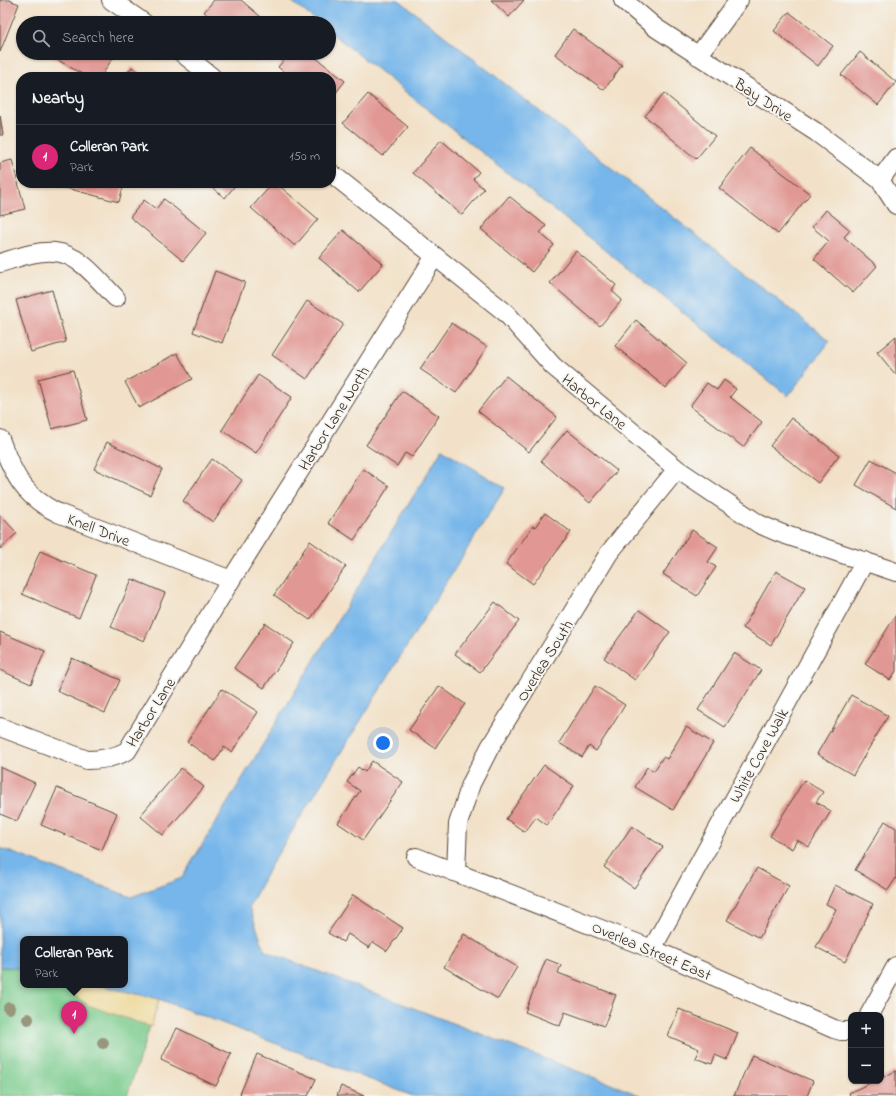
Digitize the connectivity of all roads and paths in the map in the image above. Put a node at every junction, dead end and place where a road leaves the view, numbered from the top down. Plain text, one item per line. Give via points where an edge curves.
1 (111, 0) edge
2 (624, 0) edge
3 (739, 0) edge
4 (134, 16) edge
5 (698, 56) junction
6 (191, 60) edge
7 (206, 72) edge
8 (896, 158) edge
9 (336, 177) edge
10 (880, 180) junction
11 (896, 205) edge
12 (435, 256) junction
13 (0, 263) edge
14 (116, 298) dead end
15 (0, 439) edge
16 (677, 469) junction
17 (865, 560) junction
18 (896, 572) edge
19 (231, 580) junction
20 (0, 727) edge
21 (416, 858) dead end
22 (456, 872) junction
23 (652, 949) junction
24 (896, 966) edge
25 (871, 1012) edge
26 (848, 1032) edge

1 - 4 street
2 - 5 street, Bay Drive via 656,28
3 - 5 street
5 - 10 street, Bay Drive via 816,132
6 - 7 street
8 - 10 street
9 - 12 street, Harbor Lane
10 - 11 street, Bay Drive
12 - 16 street, Harbor Lane via 506,313 553,366
12 - 19 street, Harbor Lane North
13 - 14 street via 28,255 55,252 71,256
15 - 19 street, Knell Drive via 12,470 26,492 42,505
16 - 17 street, Harbor Lane via 759,524
16 - 22 street, Overlea South via 609,553 490,747 471,784 458,824
17 - 18 street, Harbor Lane
17 - 23 street, White Cove Walk
19 - 20 street, Harbor Lane via 127,751 102,760 87,760
21 - 22 street, Overlea Street East
22 - 23 street, Overlea Street East
23 - 26 street, Overlea Street East via 834,1029
24 - 25 street

